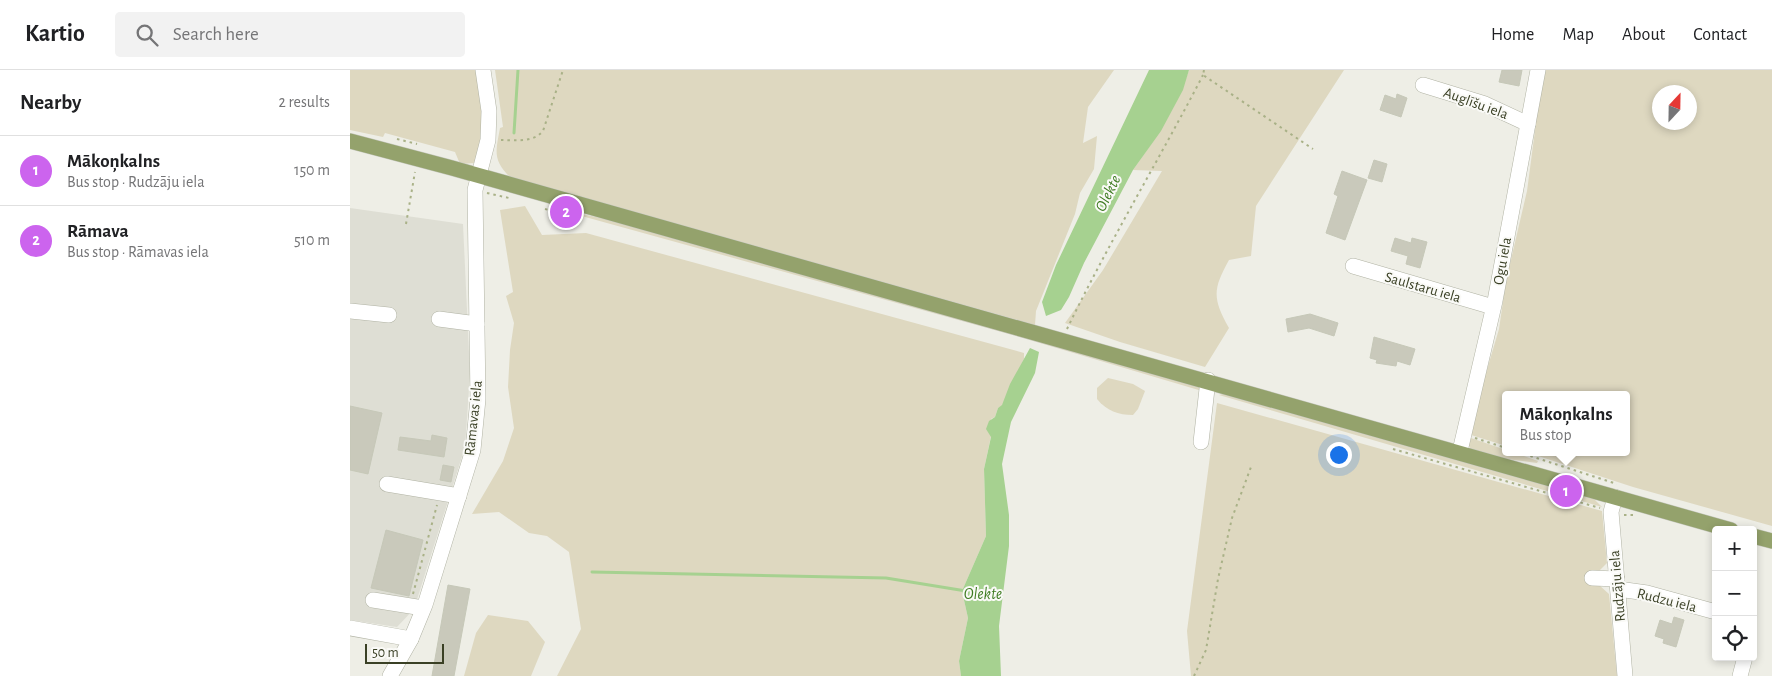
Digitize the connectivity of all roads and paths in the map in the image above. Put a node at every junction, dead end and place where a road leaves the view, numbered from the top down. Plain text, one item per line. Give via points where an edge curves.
1 (483, 70) edge
2 (563, 70) edge
3 (1204, 70) edge
4 (1538, 70) edge
5 (1203, 75) junction
6 (1423, 85) dead end
7 (1528, 124) junction
8 (488, 140) junction
9 (350, 141) edge
10 (1313, 150) dead end
11 (415, 172) dead end
12 (479, 176) junction
13 (406, 224) dead end
14 (1353, 266) dead end
15 (1493, 308) junction
16 (350, 311) edge
17 (389, 315) dead end
18 (440, 319) dead end
19 (477, 324) junction
20 (1062, 340) junction
21 (1208, 380) junction
22 (1464, 435) junction
23 (1201, 442) dead end
24 (1502, 447) edge
25 (1460, 451) junction
26 (1251, 467) dead end
27 (387, 484) dead end
28 (440, 493) junction
29 (459, 496) junction
30 (1615, 497) junction
31 (1716, 526) edge
32 (1757, 537) edge
33 (1772, 542) edge
34 (1592, 578) dead end
35 (1617, 584) junction
36 (373, 600) dead end
37 (417, 607) junction
38 (1712, 611) edge
39 (350, 628) edge
40 (411, 639) junction
41 (1745, 661) edge
42 (390, 676) edge
43 (1194, 676) edge
44 (1624, 676) edge
45 (1740, 676) edge

1 - 8 street, Rāmavas iela via 489,111
2 - 8 path via 543,131 538,136
3 - 5 path
4 - 7 street, Ogu iela
5 - 10 path
5 - 20 path via 1097,267
6 - 7 street, Auglīšu iela via 1485,104
7 - 15 street, Ogu iela
8 - 12 street, Rāmavas iela
9 - 12 main road
11 - 13 path
12 - 19 street, Rāmavas iela via 474,220
12 - 20 main road
14 - 15 street, Saulstaru iela
15 - 22 street, Ogu iela
16 - 17 street
18 - 19 street
19 - 29 street, Rāmavas iela via 478,399 473,450
20 - 21 main road
21 - 23 street
21 - 25 main road
22 - 24 path
22 - 25 street, Ogu iela
25 - 30 main road
26 - 43 path via 1232,518 1206,650
27 - 28 street
28 - 29 street
28 - 37 path
29 - 37 street, Rāmavas iela
30 - 31 main road
30 - 35 street, Rudzāju iela via 1611,512
32 - 33 main road
34 - 35 street, Rudzu iela
35 - 38 street, Rudzu iela
35 - 44 street, Rudzāju iela
36 - 37 street
37 - 40 street, Rāmavas iela
39 - 40 street
40 - 42 street, Rāmavas iela
41 - 45 street

